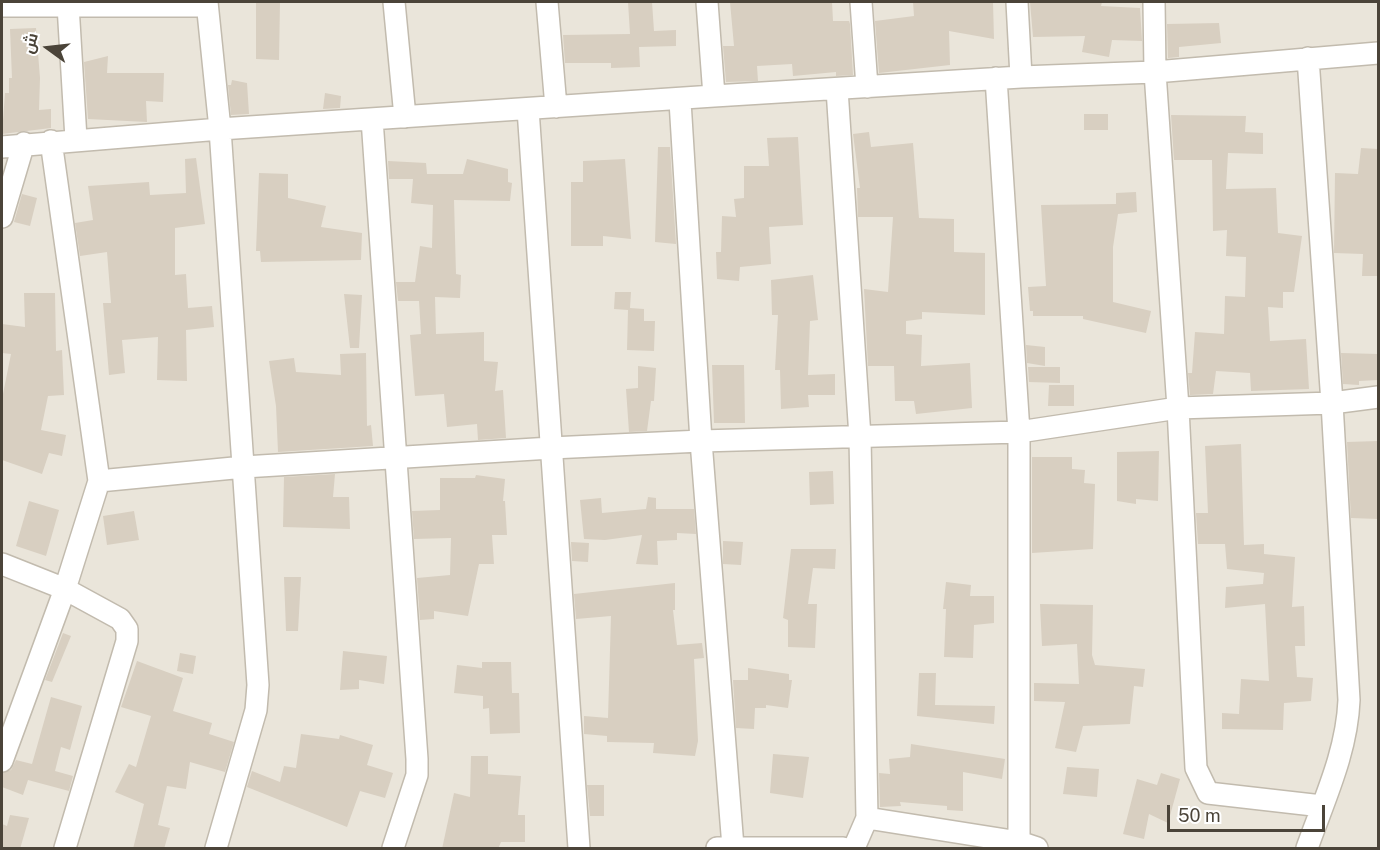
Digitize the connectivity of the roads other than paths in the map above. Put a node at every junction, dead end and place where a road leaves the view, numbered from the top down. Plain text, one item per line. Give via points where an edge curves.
1 (394, 2) edge
2 (547, 2) edge
3 (707, 2) edge
4 (861, 2) edge
5 (1017, 2) edge
6 (1154, 2) edge
7 (94, 3) edge
8 (68, 4) junction
9 (207, 4) edge
10 (2, 6) edge
11 (1378, 53) edge
12 (1308, 58) junction
13 (1155, 72) junction
14 (1021, 77) junction
15 (996, 78) junction
16 (867, 87) junction
17 (837, 89) junction
18 (714, 96) junction
19 (680, 101) junction
20 (556, 107) junction
21 (528, 109) junction
22 (405, 117) junction
23 (372, 119) junction
24 (220, 129) junction
25 (76, 139) junction
26 (51, 141) junction
27 (24, 143) junction
28 (2, 147) edge
29 (2, 217) edge
30 (1378, 397) edge
31 (1332, 403) junction
32 (1178, 408) junction
33 (1019, 432) junction
34 (860, 437) junction
35 (701, 441) junction
36 (551, 448) junction
37 (398, 458) junction
38 (244, 467) junction
39 (99, 481) junction
40 (2, 564) edge
41 (65, 589) junction
42 (2, 761) edge
43 (1322, 806) junction
44 (867, 818) junction
45 (1024, 846) edge
46 (585, 848) edge
47 (725, 848) edge
48 (65, 849) edge
49 (216, 849) edge
50 (393, 849) edge
51 (843, 849) edge
52 (854, 849) edge
53 (1307, 849) edge

1 - 22 street
2 - 20 street
3 - 18 street
4 - 16 street
5 - 14 street
6 - 13 street
7 - 8 street
7 - 9 street
8 - 10 street
8 - 25 street
9 - 24 street
11 - 12 street
12 - 13 street
12 - 31 street
13 - 14 street
13 - 32 street
14 - 15 street
15 - 16 street
15 - 33 street
16 - 17 street
17 - 18 street
17 - 34 street
18 - 19 street
19 - 20 street
19 - 35 street
20 - 21 street
21 - 22 street
21 - 36 street
22 - 23 street
23 - 24 street
23 - 37 street
24 - 25 street
24 - 38 street
25 - 26 street
26 - 27 street
26 - 39 street
27 - 28 street
27 - 29 street
30 - 31 street
31 - 32 street
31 - 43 street via 1349,700 1341,755
32 - 33 street
32 - 43 street via 1196,768 1208,793
33 - 34 street
33 - 45 street
34 - 35 street
34 - 44 street
35 - 36 street
35 - 47 street
36 - 37 street
36 - 46 street
37 - 38 street
37 - 50 street via 417,775
38 - 39 street
38 - 49 street via 258,698
39 - 41 street
40 - 41 street
41 - 42 street
41 - 48 street via 120,619 127,629 127,642
43 - 53 street
44 - 45 street
44 - 52 street
47 - 51 street

